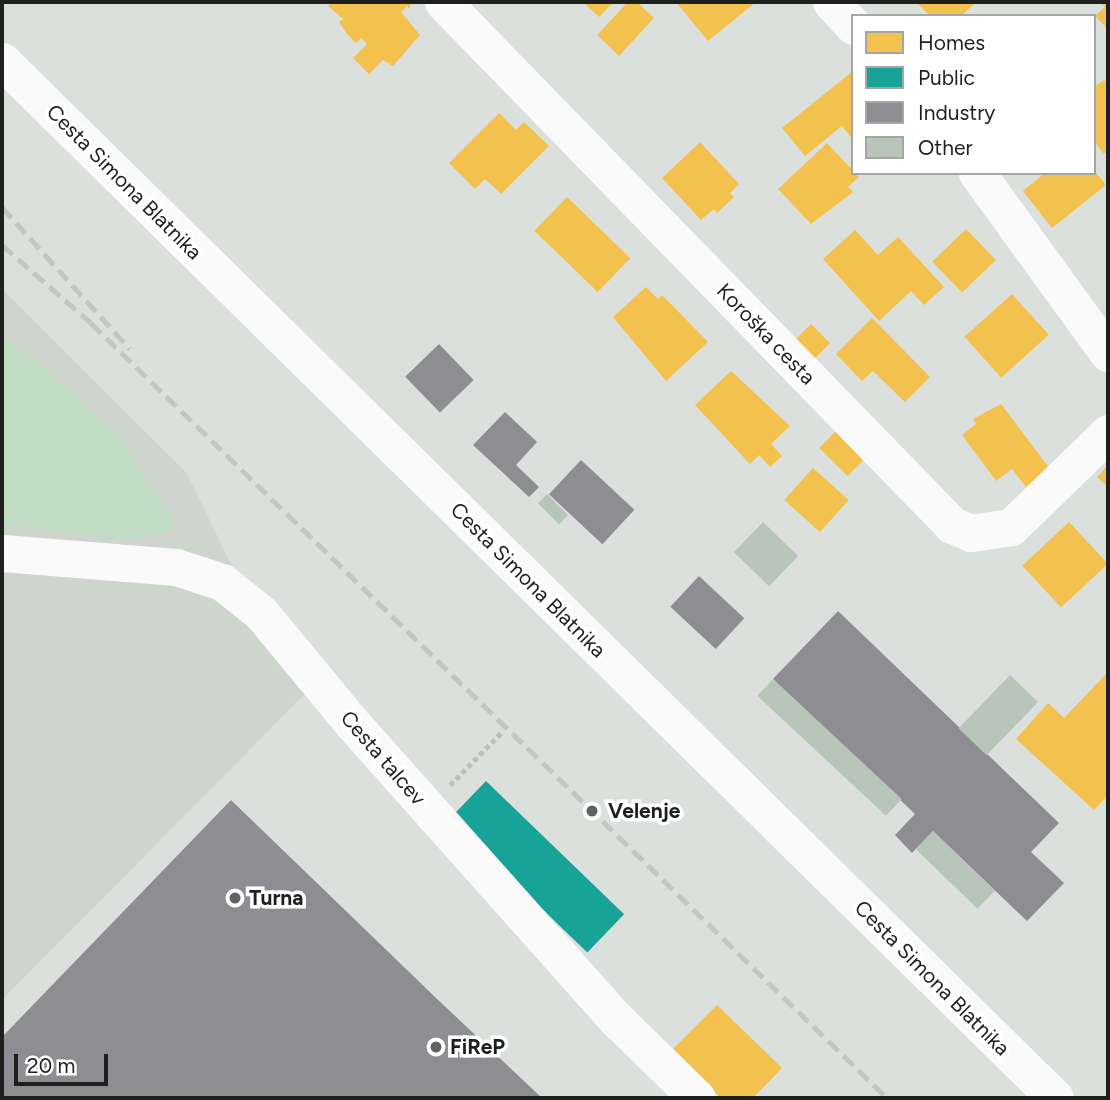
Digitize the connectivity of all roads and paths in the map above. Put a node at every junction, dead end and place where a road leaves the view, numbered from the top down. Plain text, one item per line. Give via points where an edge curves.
1 (443, 2) edge
2 (831, 2) edge
3 (851, 24) edge
4 (2, 61) edge
5 (978, 175) edge
6 (1108, 353) edge
7 (1108, 433) edge
8 (2, 553) edge
9 (501, 733) dead end
10 (428, 809) junction
11 (697, 1098) edge
12 (1055, 1098) edge

1 - 7 street, Koroška cesta via 952,525 971,533 1011,527
2 - 3 street
4 - 12 street, Cesta Simona Blatnika
5 - 6 street
8 - 10 street, Cesta talcev via 176,567 222,582 261,613
9 - 10 path
10 - 11 street, Cesta talcev via 616,1019

